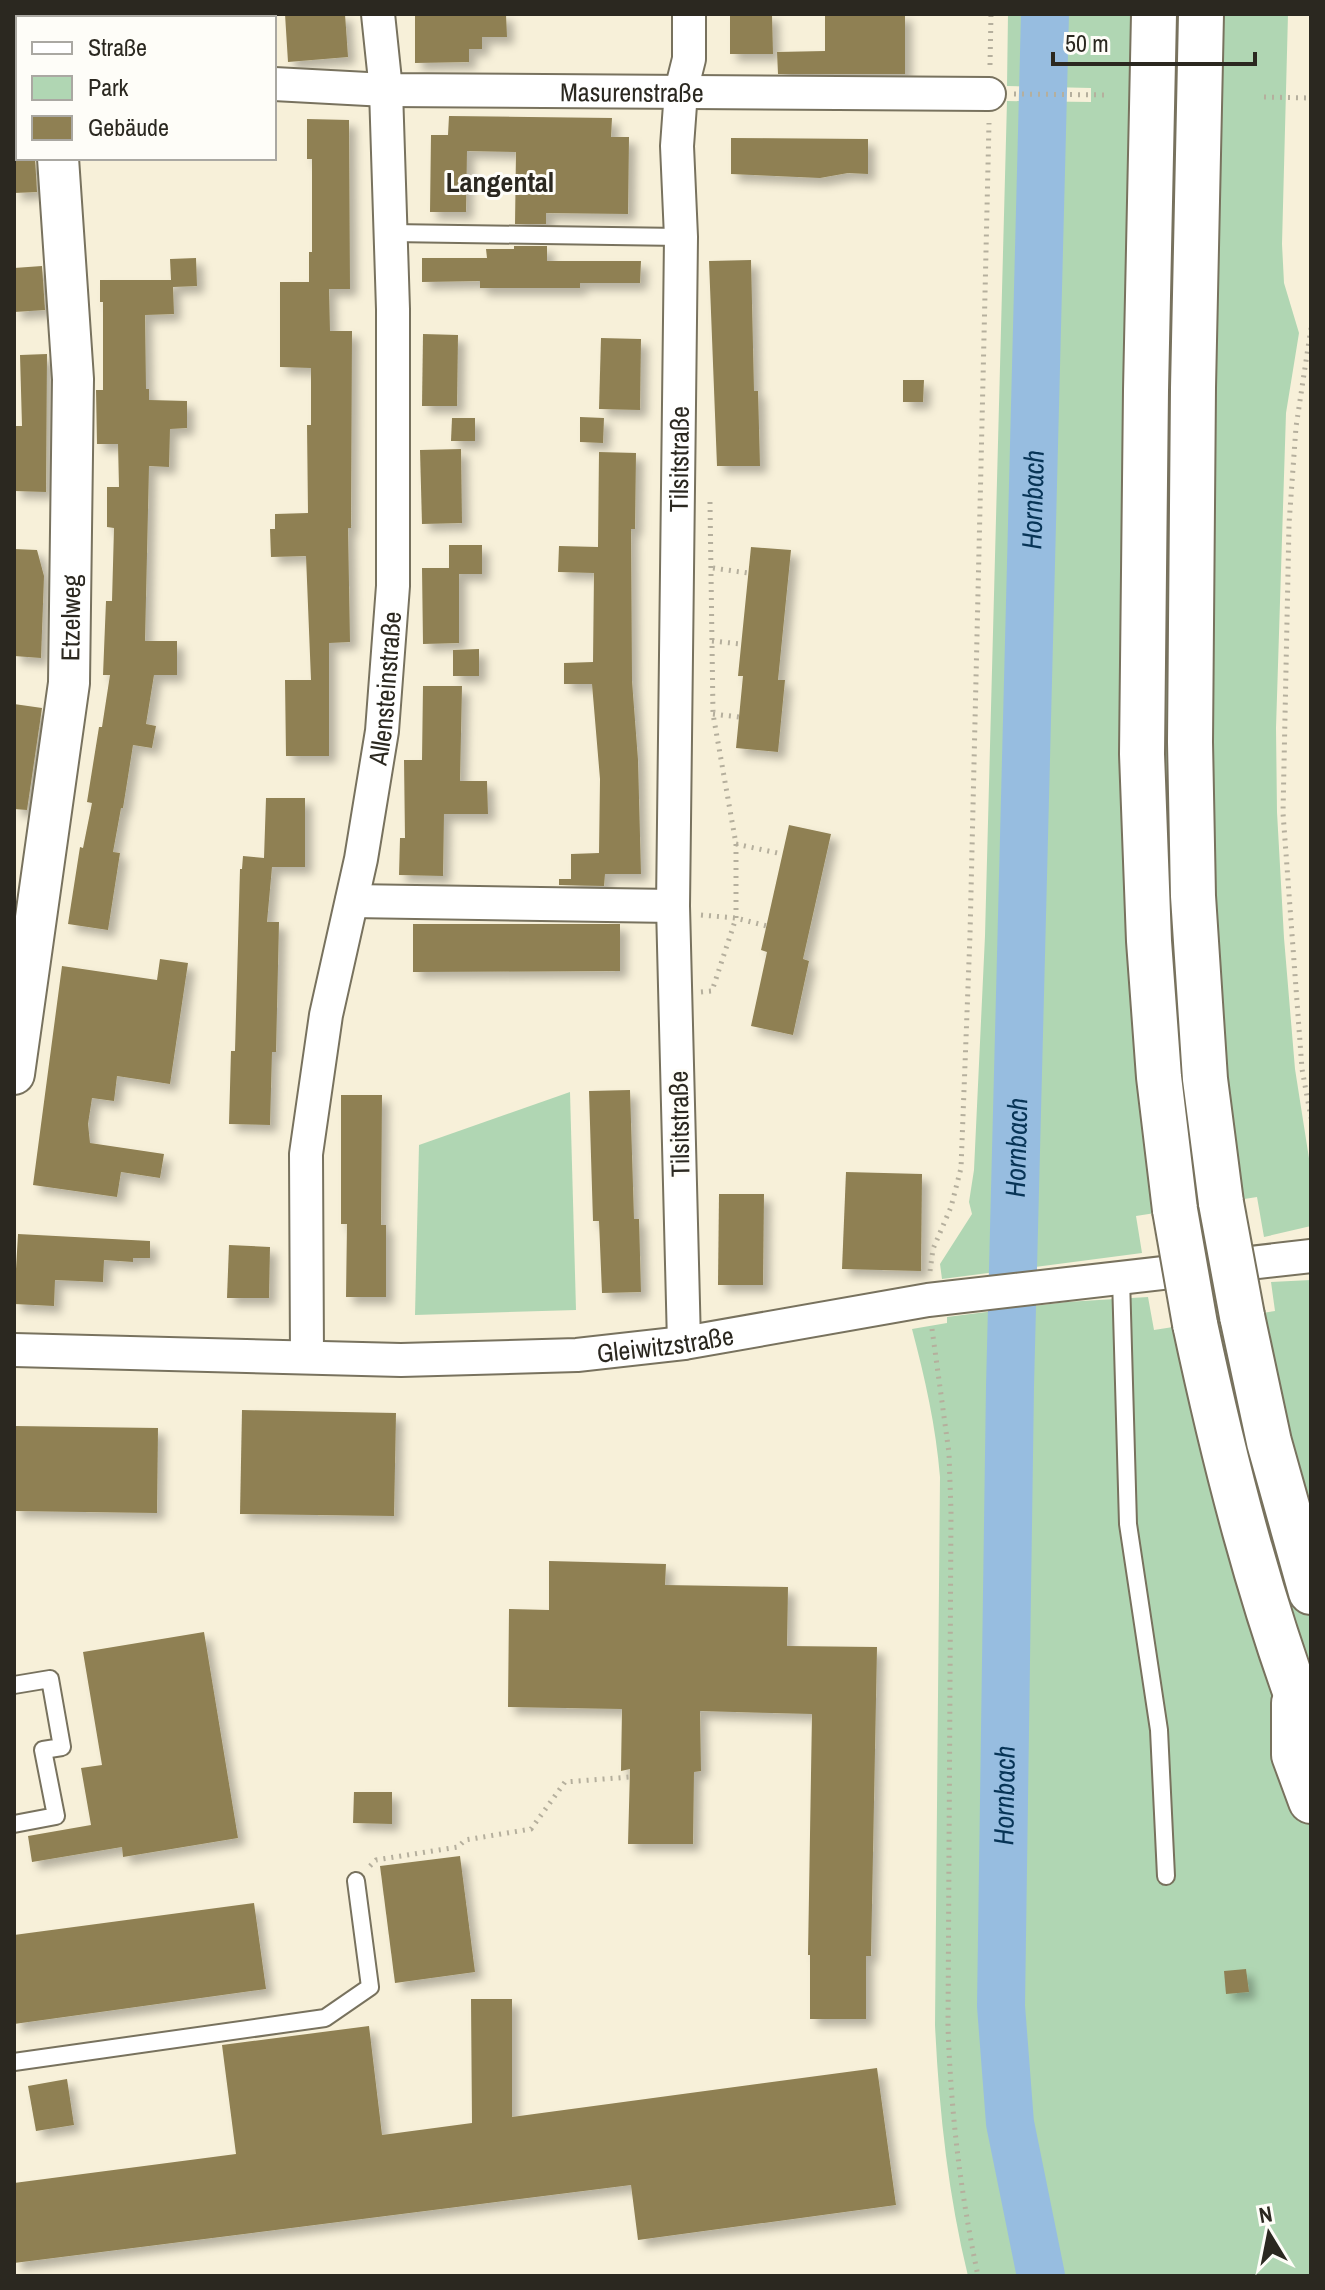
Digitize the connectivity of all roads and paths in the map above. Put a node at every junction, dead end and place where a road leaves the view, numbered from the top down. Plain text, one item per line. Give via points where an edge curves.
1 (378, 14) edge
2 (689, 14) edge
3 (991, 14) edge
4 (1154, 14) edge
5 (1201, 14) edge
6 (276, 84) edge
7 (386, 90) junction
8 (681, 91) junction
9 (995, 94) junction
10 (1108, 95) dead end
11 (1264, 97) dead end
12 (1311, 98) edge
13 (58, 160) edge
14 (391, 233) junction
15 (681, 237) junction
16 (1311, 328) edge
17 (680, 488) junction
18 (713, 568) junction
19 (748, 573) dead end
20 (712, 641) junction
21 (741, 644) dead end
22 (713, 714) junction
23 (739, 717) dead end
24 (736, 844) junction
25 (782, 854) dead end
26 (352, 901) junction
27 (673, 906) junction
28 (736, 918) junction
29 (767, 926) dead end
30 (676, 993) junction
31 (14, 1074) edge
32 (1311, 1118) edge
33 (1311, 1256) edge
34 (1121, 1278) junction
35 (939, 1298) junction
36 (684, 1343) junction
37 (14, 1350) edge
38 (307, 1357) junction
39 (1311, 1592) edge
40 (14, 1685) edge
41 (1294, 1689) junction
42 (1311, 1735) edge
43 (630, 1777) dead end
44 (1311, 1801) edge
45 (14, 1824) edge
46 (1166, 1876) dead end
47 (356, 1881) joint
48 (14, 2062) edge
49 (978, 2276) edge

1 - 7 street, Allensteinstraße
2 - 8 street, Tilsitstraße via 689,59
3 - 9 path
4 - 41 highway, bridge via 1142,754 1157,1062 1195,1324 1257,1580
5 - 39 highway, bridge via 1190,742 1205,1079 1242,1316 1269,1442
6 - 7 street, Masurenstraße
7 - 8 street, Masurenstraße
7 - 14 street, Allensteinstraße
8 - 9 street, Masurenstraße
8 - 15 street, Tilsitstraße
9 - 10 path
9 - 35 path via 961,1168 933,1249
11 - 12 path
13 - 31 street, Etzelweg via 73,379 69,683
14 - 15 lane
14 - 26 street, Allensteinstraße via 393,586 382,731
15 - 17 street, Tilsitstraße
16 - 32 path via 1289,524 1283,813 1302,1069
17 - 18 path via 702,491 709,498
17 - 27 street, Tilsitstraße
18 - 19 path
18 - 20 path
20 - 21 path
20 - 22 path
22 - 23 path
22 - 24 path
24 - 25 path
24 - 28 path
26 - 27 street
26 - 38 street, Allensteinstraße via 326,1015 306,1154
27 - 28 path via 691,914
27 - 30 street, Tilsitstraße
28 - 29 path
28 - 30 path via 712,991
30 - 36 street, Tilsitstraße
33 - 34 street, Gleiwitzstraße
34 - 35 street, Gleiwitzstraße
34 - 46 lane via 1128,1524 1159,1730
35 - 36 street, Gleiwitzstraße
35 - 49 path via 951,1511 950,2093
36 - 38 street, Gleiwitzstraße via 496,1359
37 - 38 street, Gleiwitzstraße
40 - 45 lane via 50,1679 62,1747 43,1750 56,1816
41 - 42 highway
41 - 44 highway via 1294,1755
43 - 47 path via 565,1782 531,1829 376,1860
47 - 48 lane via 370,1987 325,2018

